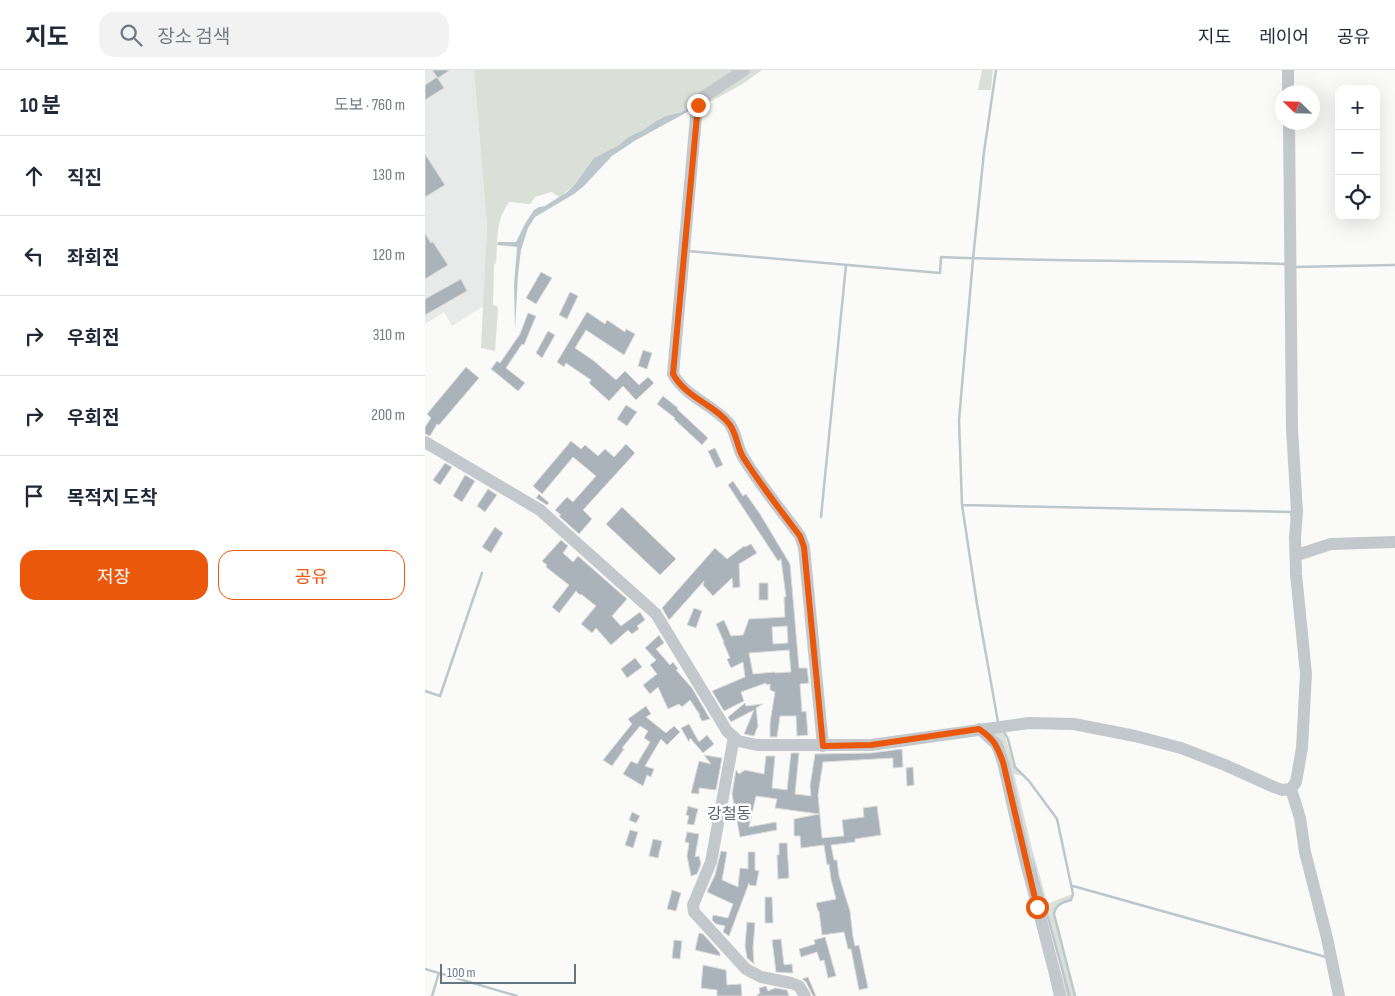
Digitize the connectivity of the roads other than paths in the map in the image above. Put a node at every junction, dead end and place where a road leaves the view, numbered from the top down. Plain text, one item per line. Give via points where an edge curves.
1 (744, 70) edge
2 (1288, 70) edge
3 (1288, 85) edge
4 (1289, 130) edge
5 (425, 442) edge
6 (1395, 542) edge
7 (1297, 555) junction
8 (979, 729) junction
9 (734, 738) junction
10 (823, 746) junction
11 (1291, 789) junction
12 (805, 996) edge
13 (1060, 996) edge
14 (1339, 996) edge

1 - 10 street via 699,100 673,374 676,381 729,424 742,456 800,536 804,547
2 - 3 street
4 - 7 street via 1291,429
5 - 9 street via 540,510 656,614
6 - 7 street via 1331,544
7 - 11 street via 1306,674 1302,748 1296,782
8 - 10 street via 871,745
8 - 11 street via 1047,722 1093,727 1159,741 1282,790
8 - 13 street via 997,746 1003,762
9 - 10 street via 757,744
9 - 12 street via 711,862 693,905 694,912 746,969 761,977 799,986
11 - 14 street

